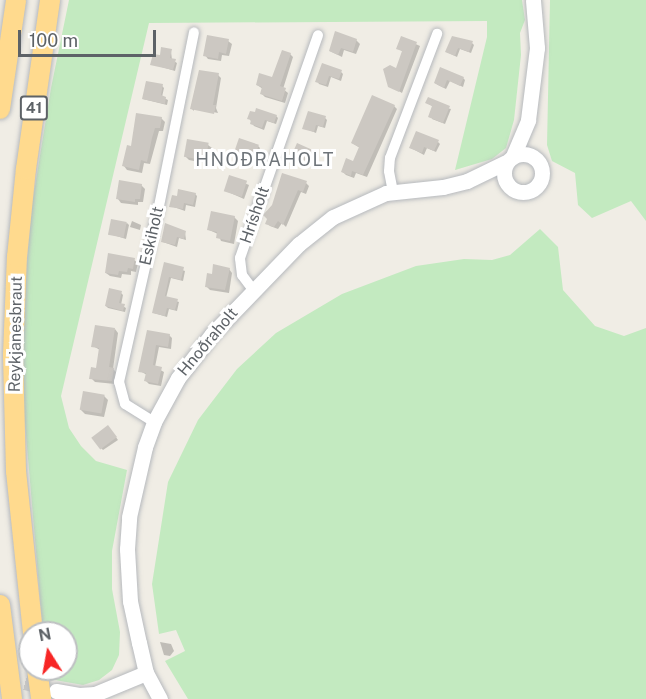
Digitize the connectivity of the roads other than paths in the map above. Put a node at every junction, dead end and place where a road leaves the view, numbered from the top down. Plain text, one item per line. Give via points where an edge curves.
1 (16, 0) edge
2 (533, 0) edge
3 (51, 2) edge
4 (194, 33) dead end
5 (437, 34) dead end
6 (318, 35) dead end
7 (0, 109) edge
8 (528, 120) junction
9 (534, 158) junction
10 (510, 159) junction
11 (467, 181) junction
12 (509, 187) junction
13 (393, 192) junction
14 (254, 291) junction
15 (153, 422) junction
16 (0, 605) edge
17 (32, 621) edge
18 (147, 673) junction
19 (42, 681) edge
20 (48, 695) edge
21 (12, 699) edge
22 (160, 699) edge

1 - 7 highway, 41
2 - 8 street via 537,48
3 - 17 highway, Reykjanesbraut / 41 via 25,179 13,355 16,471
4 - 15 street, Eskiholt via 119,382 125,404
5 - 13 street via 390,158
6 - 14 street, Hrísholt via 240,258 242,275
8 - 9 street
8 - 10 street
9 - 10 street via 524,154
9 - 12 street via 542,170 536,187 524,192
10 - 11 street, Hnoðraholt
10 - 12 street via 504,177
11 - 12 street, Hnoðraholt
11 - 13 street, Hnoðraholt
13 - 14 street, Hnoðraholt via 333,217 299,244
14 - 15 street, Hnoðraholt via 193,356
15 - 18 street, Hnoðraholt via 129,517 127,549 130,601
16 - 21 highway
18 - 20 street via 95,694
18 - 22 street, Hnoðraholt
19 - 20 highway

